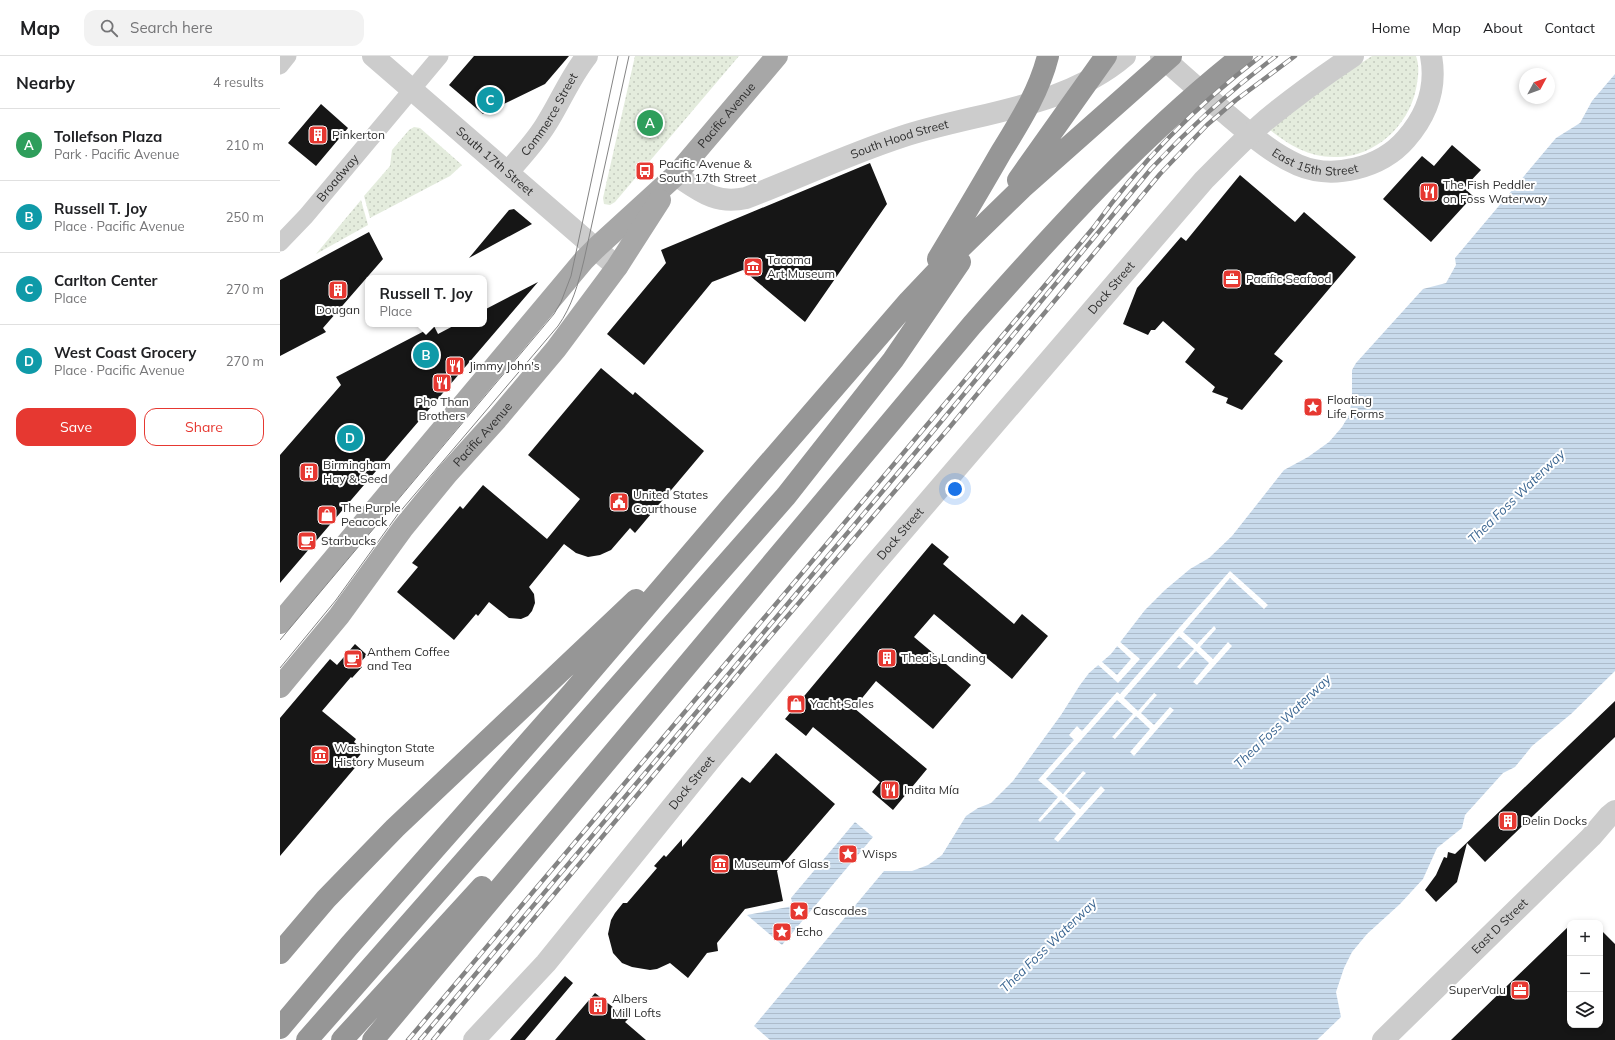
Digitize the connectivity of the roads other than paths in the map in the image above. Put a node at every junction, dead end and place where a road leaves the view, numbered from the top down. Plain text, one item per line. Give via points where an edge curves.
1 (288, 56) edge
2 (373, 56) edge
3 (440, 56) edge
4 (587, 56) edge
5 (777, 56) edge
6 (1048, 56) edge
7 (1106, 56) edge
8 (1125, 56) edge
9 (1242, 56) edge
10 (1353, 56) edge
11 (1431, 56) edge
12 (1173, 59) edge
13 (280, 66) edge
14 (412, 89) junction
15 (508, 172) junction
16 (676, 175) junction
17 (280, 243) edge
18 (596, 248) junction
19 (617, 267) junction
20 (815, 460) junction
21 (730, 508) junction
22 (731, 612) junction
23 (280, 623) edge
24 (280, 687) edge
25 (1615, 811) edge
26 (280, 953) edge
27 (280, 1028) edge
28 (307, 1040) edge
29 (342, 1040) edge
30 (373, 1040) edge
31 (474, 1040) edge
32 (1383, 1040) edge

1 - 13 street
2 - 14 street, South 17th Street
3 - 14 street, Broadway
4 - 15 street, Commerce Street via 569,82 545,126
5 - 16 main road, Pacific Avenue
6 - 20 highway via 1037,90 1022,119
7 - 20 highway via 893,360
8 - 16 street, South Hood Street via 1092,79 1058,94 901,137 746,198 729,200 713,197
9 - 22 highway via 1176,112 1118,167 1028,262
10 - 31 street, Dock Street via 1265,121 1198,186 861,580 710,760 546,963
11 - 12 street, East 15th Street via 1431,96 1411,133 1398,148 1380,160 1355,169 1340,171 1312,169 1286,160 1256,138
12 - 21 highway via 1022,188 946,262 909,300
14 - 15 street, South 17th Street
14 - 17 street, Broadway via 311,211
15 - 18 street, South 17th Street
16 - 18 main road, Pacific Avenue
16 - 19 main road, Pacific Avenue
18 - 19 street, South 17th Street
18 - 23 main road, Pacific Avenue
19 - 24 main road, Pacific Avenue via 556,349 403,528 339,616
20 - 28 highway via 758,530
21 - 26 highway via 395,828 326,899
21 - 27 highway
22 - 29 highway
22 - 30 highway
25 - 32 street, East D Street

